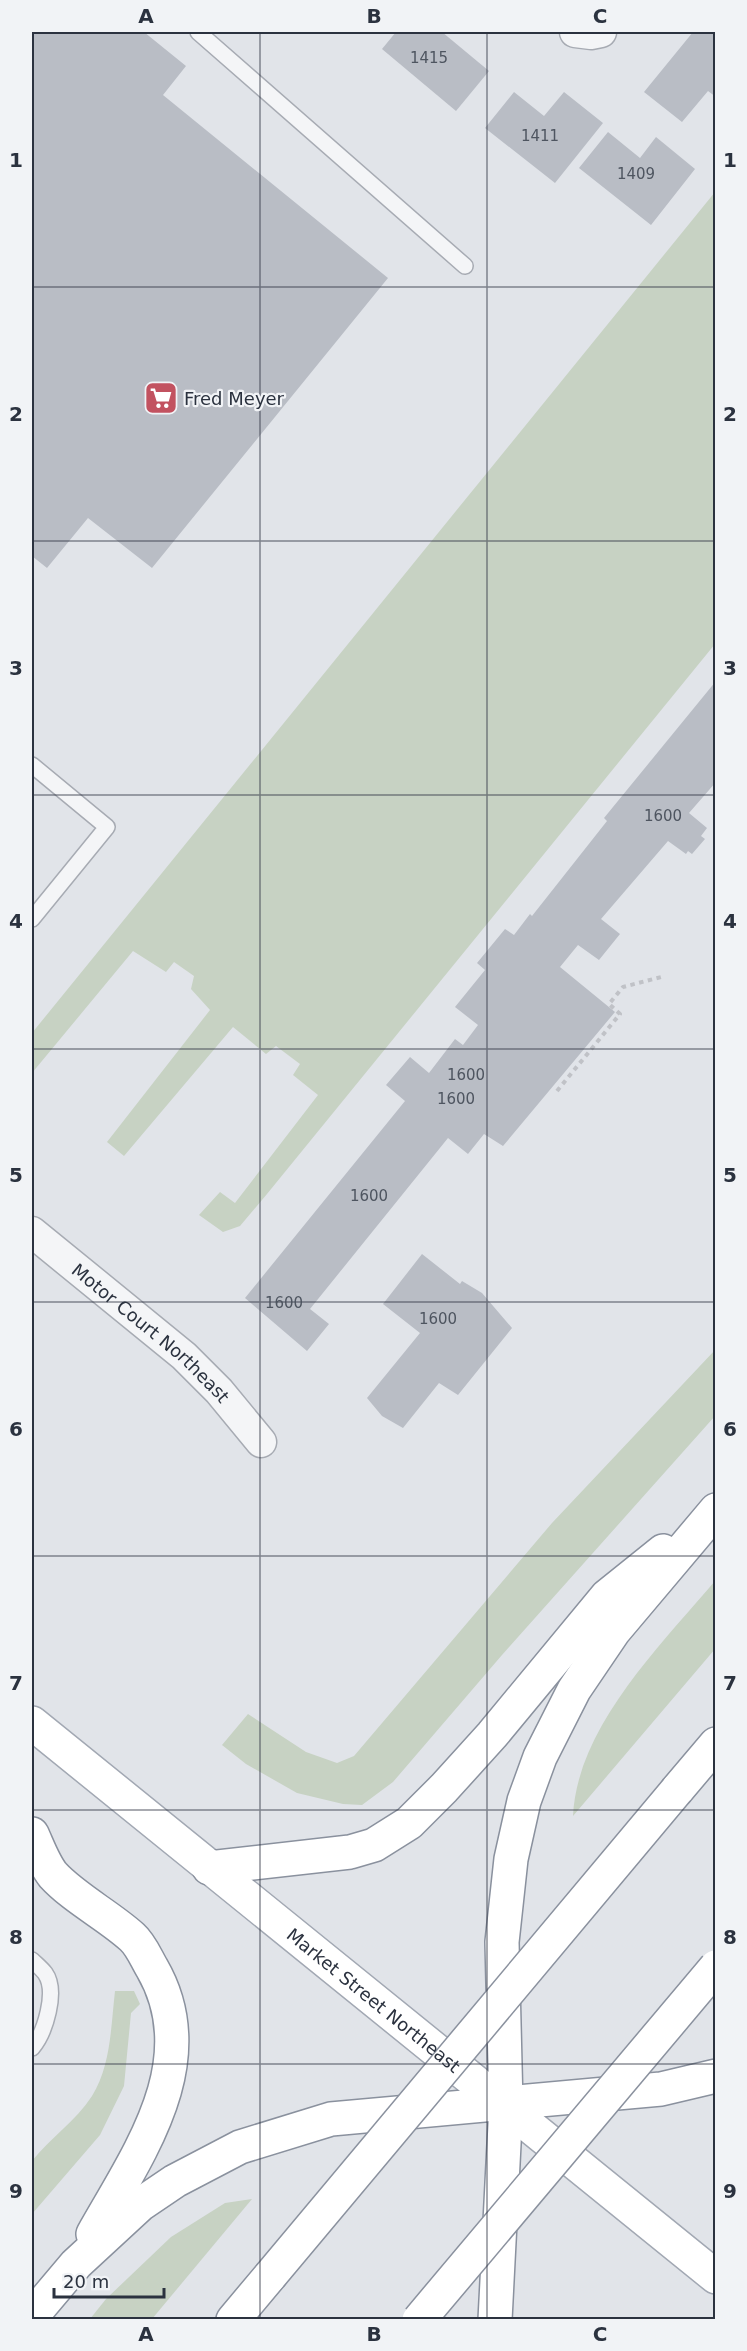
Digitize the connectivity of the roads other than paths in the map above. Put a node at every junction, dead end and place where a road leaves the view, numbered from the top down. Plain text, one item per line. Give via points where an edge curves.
1 (198, 32) edge
2 (574, 32) edge
3 (601, 32) edge
4 (465, 266) dead end
5 (32, 765) edge
6 (32, 919) edge
7 (32, 1232) edge
8 (261, 1443) dead end
9 (716, 1510) edge
10 (32, 1723) edge
11 (716, 1744) edge
12 (32, 1834) edge
13 (209, 1868) junction
14 (32, 1960) edge
15 (716, 1967) edge
16 (32, 2048) edge
17 (716, 2076) edge
18 (506, 2105) junction
19 (76, 2264) junction
20 (716, 2277) edge
21 (32, 2316) edge
22 (233, 2319) edge
23 (419, 2319) edge
24 (495, 2319) edge

1 - 4 lane
2 - 3 street
5 - 6 lane via 107,827
7 - 8 street, Motor Court Northeast via 184,1356 219,1391
9 - 13 main road via 607,1596 492,1735 409,1823 374,1845 350,1852
9 - 18 main road via 614,1631 574,1690 540,1757 524,1801 511,1859 502,1941
10 - 13 main road, Market Street Northeast
11 - 22 main road, bridge
12 - 19 main road via 53,1874 135,1939 161,1984 171,2019 173,2051 155,2124
13 - 18 main road, Market Street Northeast
14 - 16 lane via 47,1975 50,2008 39,2040
15 - 23 main road, bridge
17 - 18 main road via 662,2089
18 - 19 main road via 331,2119 240,2147 141,2204
18 - 20 main road, Market Street Northeast
18 - 24 main road
19 - 21 main road

